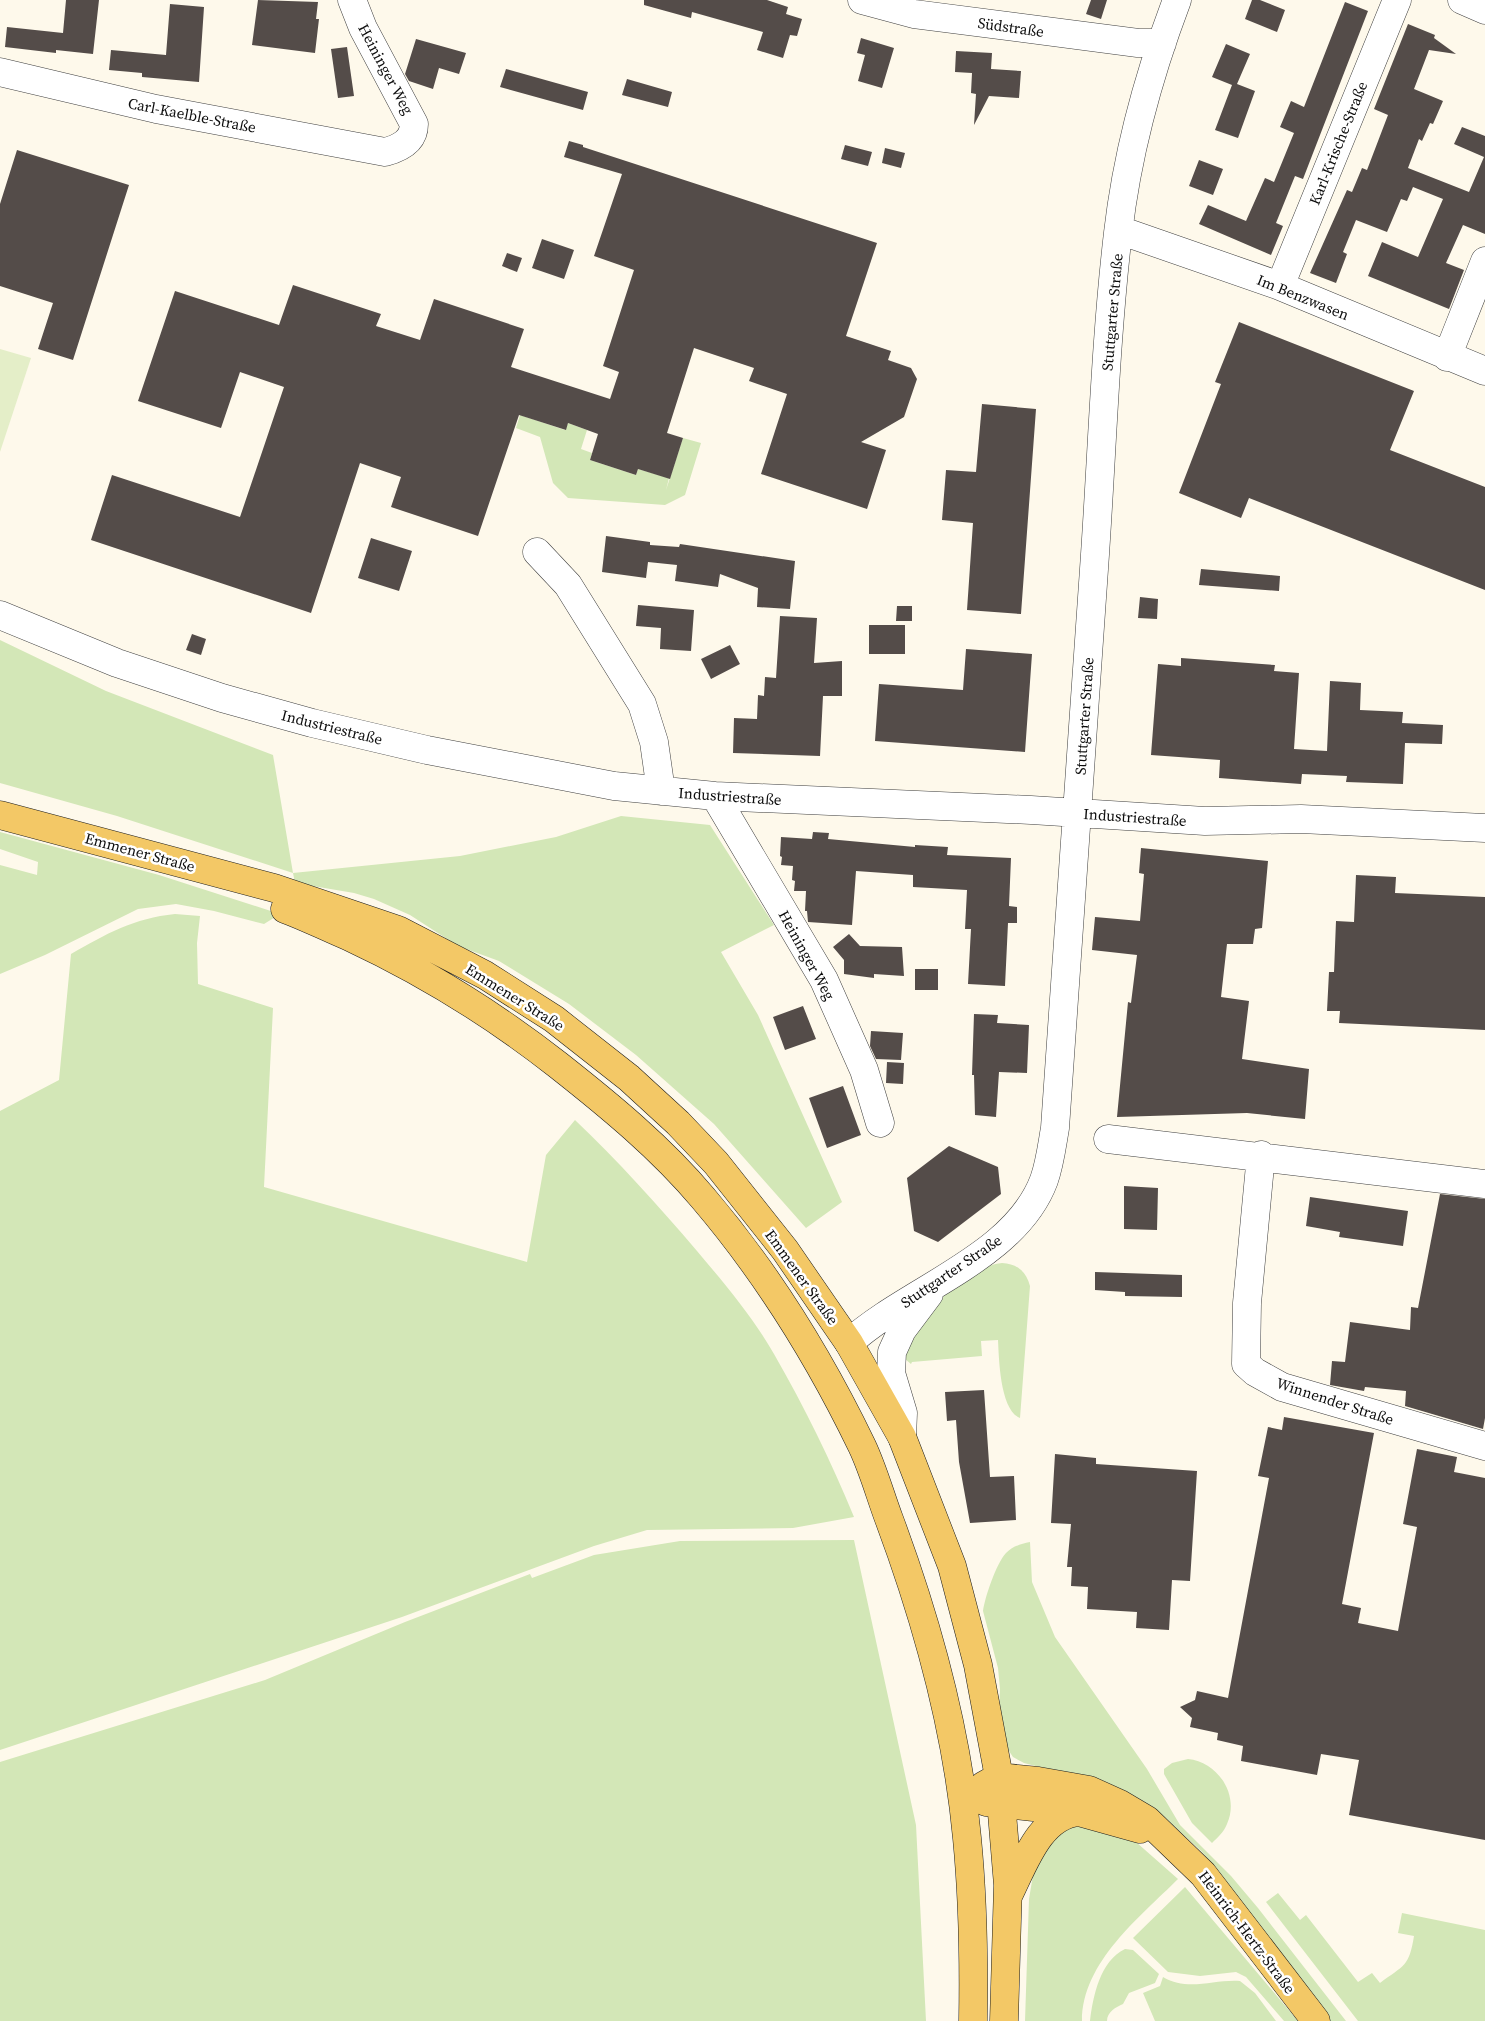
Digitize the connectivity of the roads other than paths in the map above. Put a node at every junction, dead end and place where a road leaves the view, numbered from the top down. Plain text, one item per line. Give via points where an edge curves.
1 (352, 0) edge
2 (862, 0) edge
3 (1176, 0) edge
4 (1397, 0) edge
5 (1462, 0) edge
6 (916, 7) edge
7 (1485, 10) edge
8 (1162, 43) junction
9 (0, 72) edge
10 (385, 152) joint
11 (1118, 230) junction
12 (1485, 261) edge
13 (1280, 286) junction
14 (1447, 357) junction
15 (1485, 371) edge
16 (537, 552) dead end
17 (0, 615) edge
18 (661, 791) junction
19 (715, 796) junction
20 (1077, 813) junction
21 (0, 815) edge
22 (1485, 828) edge
23 (62, 832) junction
24 (880, 1123) dead end
25 (1108, 1139) dead end
26 (1260, 1156) junction
27 (1485, 1184) edge
28 (936, 1283) junction
29 (902, 1330) junction
30 (849, 1343) junction
31 (820, 1366) junction
32 (902, 1437) junction
33 (1485, 1446) edge
34 (999, 1777) junction
35 (962, 1798) junction
36 (1002, 1805) junction
37 (1079, 1812) junction
38 (1175, 1846) junction
39 (1007, 1898) junction
40 (973, 2021) edge
41 (1004, 2021) edge
42 (1316, 2021) edge

1 - 10 street, Heininger Weg via 363,28 414,124 408,141 398,149
2 - 6 street, Südstraße
3 - 8 street, Stuttgarter Straße
4 - 13 street, Karl-Krische-Straße
5 - 7 street
6 - 8 street, Südstraße via 1138,43
8 - 11 street, Stuttgarter Straße via 1132,156
9 - 10 street, Carl-Kaelble-Straße via 156,109
11 - 13 street, Im Benzwasen
11 - 20 street, Stuttgarter Straße
12 - 14 street
13 - 14 street, Im Benzwasen
14 - 15 street, Im Benzwasen
16 - 18 street via 568,585 642,704 654,742
17 - 18 street, Industriestraße via 126,666 222,698 303,720 545,774
18 - 19 street, Industriestraße
19 - 20 street, Industriestraße
19 - 24 street, Heininger Weg via 824,980 864,1070
20 - 22 street, Industriestraße via 1205,821 1300,819
20 - 28 street, Stuttgarter Straße via 1055,1128 1044,1180 1035,1200 1014,1229
21 - 23 main road, Emmener Straße
23 - 30 main road, Emmener Straße via 274,888 398,930 485,975 546,1014 629,1078 716,1163 785,1250
23 - 31 main road, Emmener Straße via 295,912 399,960 456,992 518,1034 619,1114 664,1155 704,1199 766,1282
25 - 26 street
26 - 27 street
26 - 33 street, Winnender Straße via 1247,1304 1246,1364 1282,1387
28 - 29 street
28 - 30 street, Stuttgarter Straße via 880,1318
29 - 30 street via 881,1341
29 - 32 street via 892,1352 891,1374 903,1413
30 - 31 main road
30 - 32 main road, Emmener Straße
31 - 35 main road, Emmener Straße via 864,1449 915,1588 943,1699
32 - 34 main road, Emmener Straße via 952,1566 966,1615
34 - 35 main road
34 - 36 main road, Emmener Straße
34 - 38 main road, Heinrich-Hertz-Straße via 1089,1790 1147,1820
35 - 36 main road, Heinrich-Hertz-Straße
35 - 40 main road, Emmener Straße via 971,1882
36 - 37 main road, Heinrich-Hertz-Straße
36 - 39 main road, Emmener Straße
37 - 38 main road, Heinrich-Hertz-Straße via 1112,1820
37 - 39 main road via 1062,1815 1046,1829
38 - 42 main road, Heinrich-Hertz-Straße via 1203,1874
39 - 41 main road, Emmener Straße

